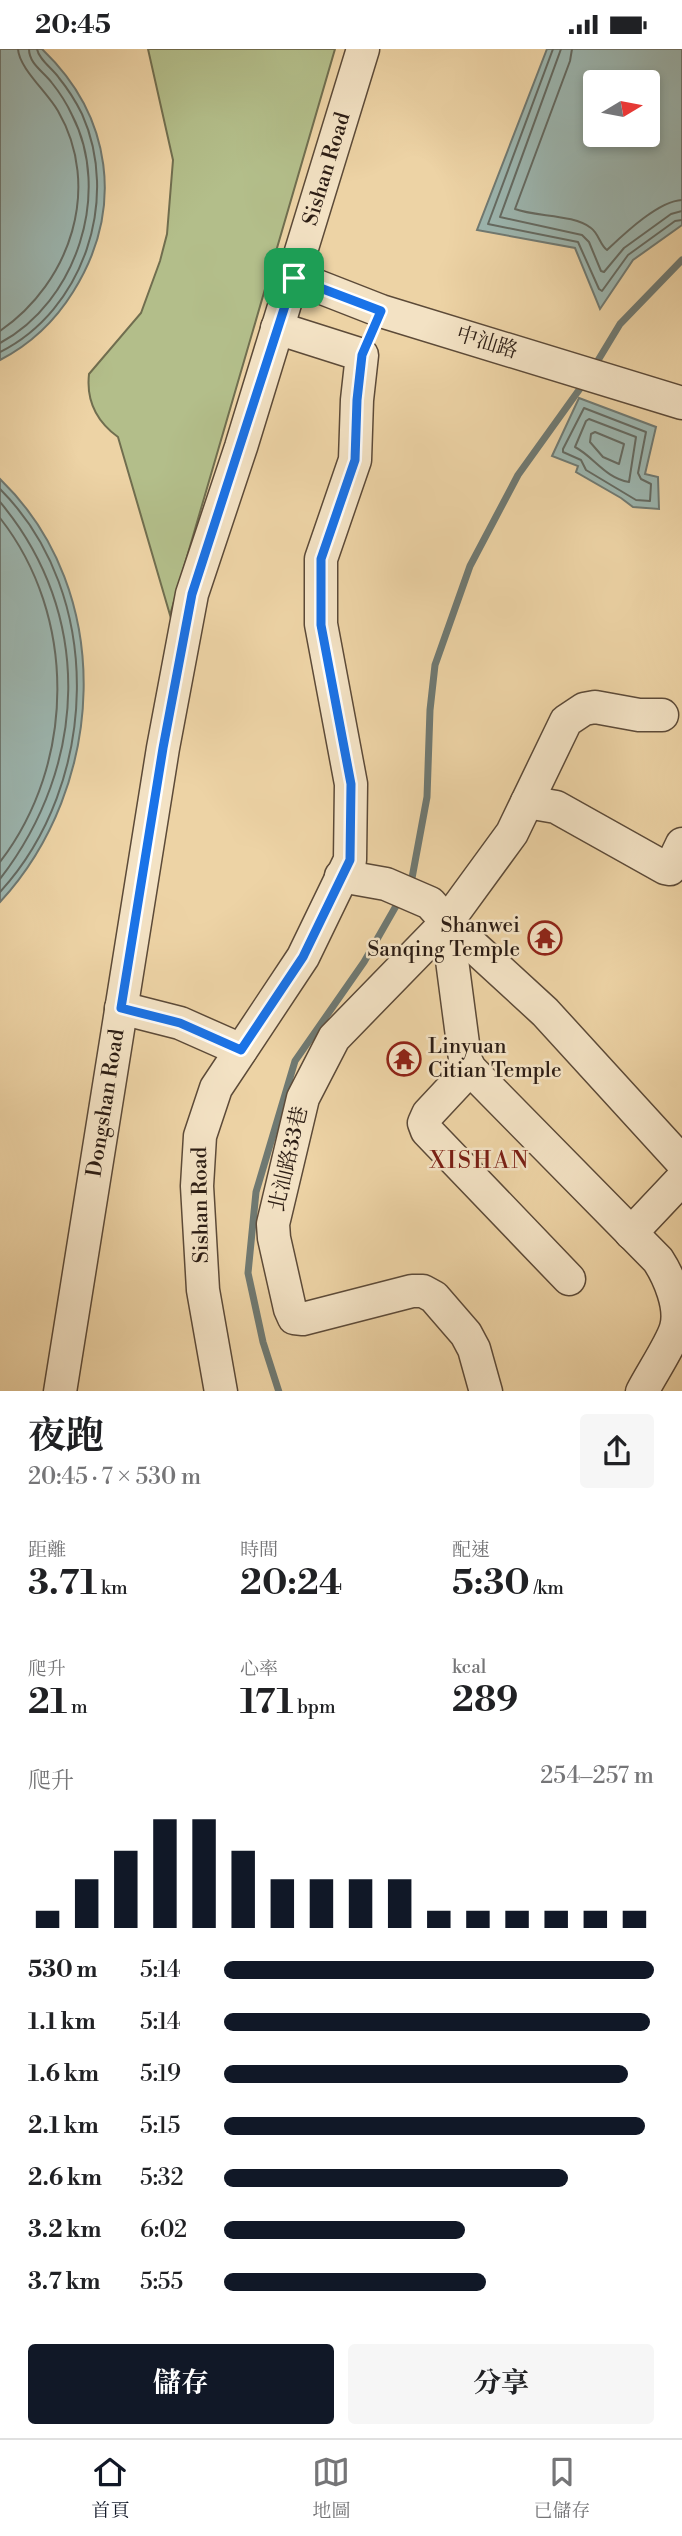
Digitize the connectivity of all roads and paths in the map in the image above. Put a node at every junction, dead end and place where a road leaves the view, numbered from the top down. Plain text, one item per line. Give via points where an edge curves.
1 (363, 49) edge
2 (294, 278) junction
3 (381, 311) junction
4 (277, 328) junction
5 (362, 355) junction
6 (682, 403) edge
7 (662, 715) dead end
8 (527, 802) junction
9 (682, 844) edge
10 (341, 876) junction
11 (438, 912) junction
12 (121, 1008) junction
13 (241, 1050) junction
14 (470, 1069) junction
15 (682, 1162) edge
16 (682, 1178) edge
17 (631, 1233) junction
18 (569, 1279) dead end
19 (679, 1328) edge
20 (60, 1391) edge
21 (221, 1391) edge
22 (486, 1391) edge
23 (642, 1391) edge

1 - 2 street, Sishan Road
2 - 3 street, 中汕路
2 - 4 street, Sishan Road
3 - 5 street, Sishan Road
3 - 6 street, 中汕路
4 - 5 street
4 - 12 street, Dongshan Road via 192,594
5 - 10 street, Sishan Road via 355,460 321,559 321,625 351,784 350,860
7 - 8 street, 北汕路33巷 via 584,709 566,721
8 - 9 street via 556,807 664,868 673,865
8 - 11 street, 北汕路33巷 via 512,833
10 - 11 street via 386,884
10 - 13 street, Sishan Road via 303,957
11 - 14 street
11 - 15 street via 545,1012
11 - 22 street, 北汕路33巷 via 334,1038 303,1098 274,1238 294,1318 423,1291 434,1297 466,1334
12 - 13 street via 180,1023
12 - 20 street, Dongshan Road
13 - 21 street, Sishan Road via 216,1089 200,1136 203,1290
14 - 17 street
14 - 18 street via 428,1114 426,1131
16 - 17 street
17 - 19 street via 666,1272
19 - 23 street

